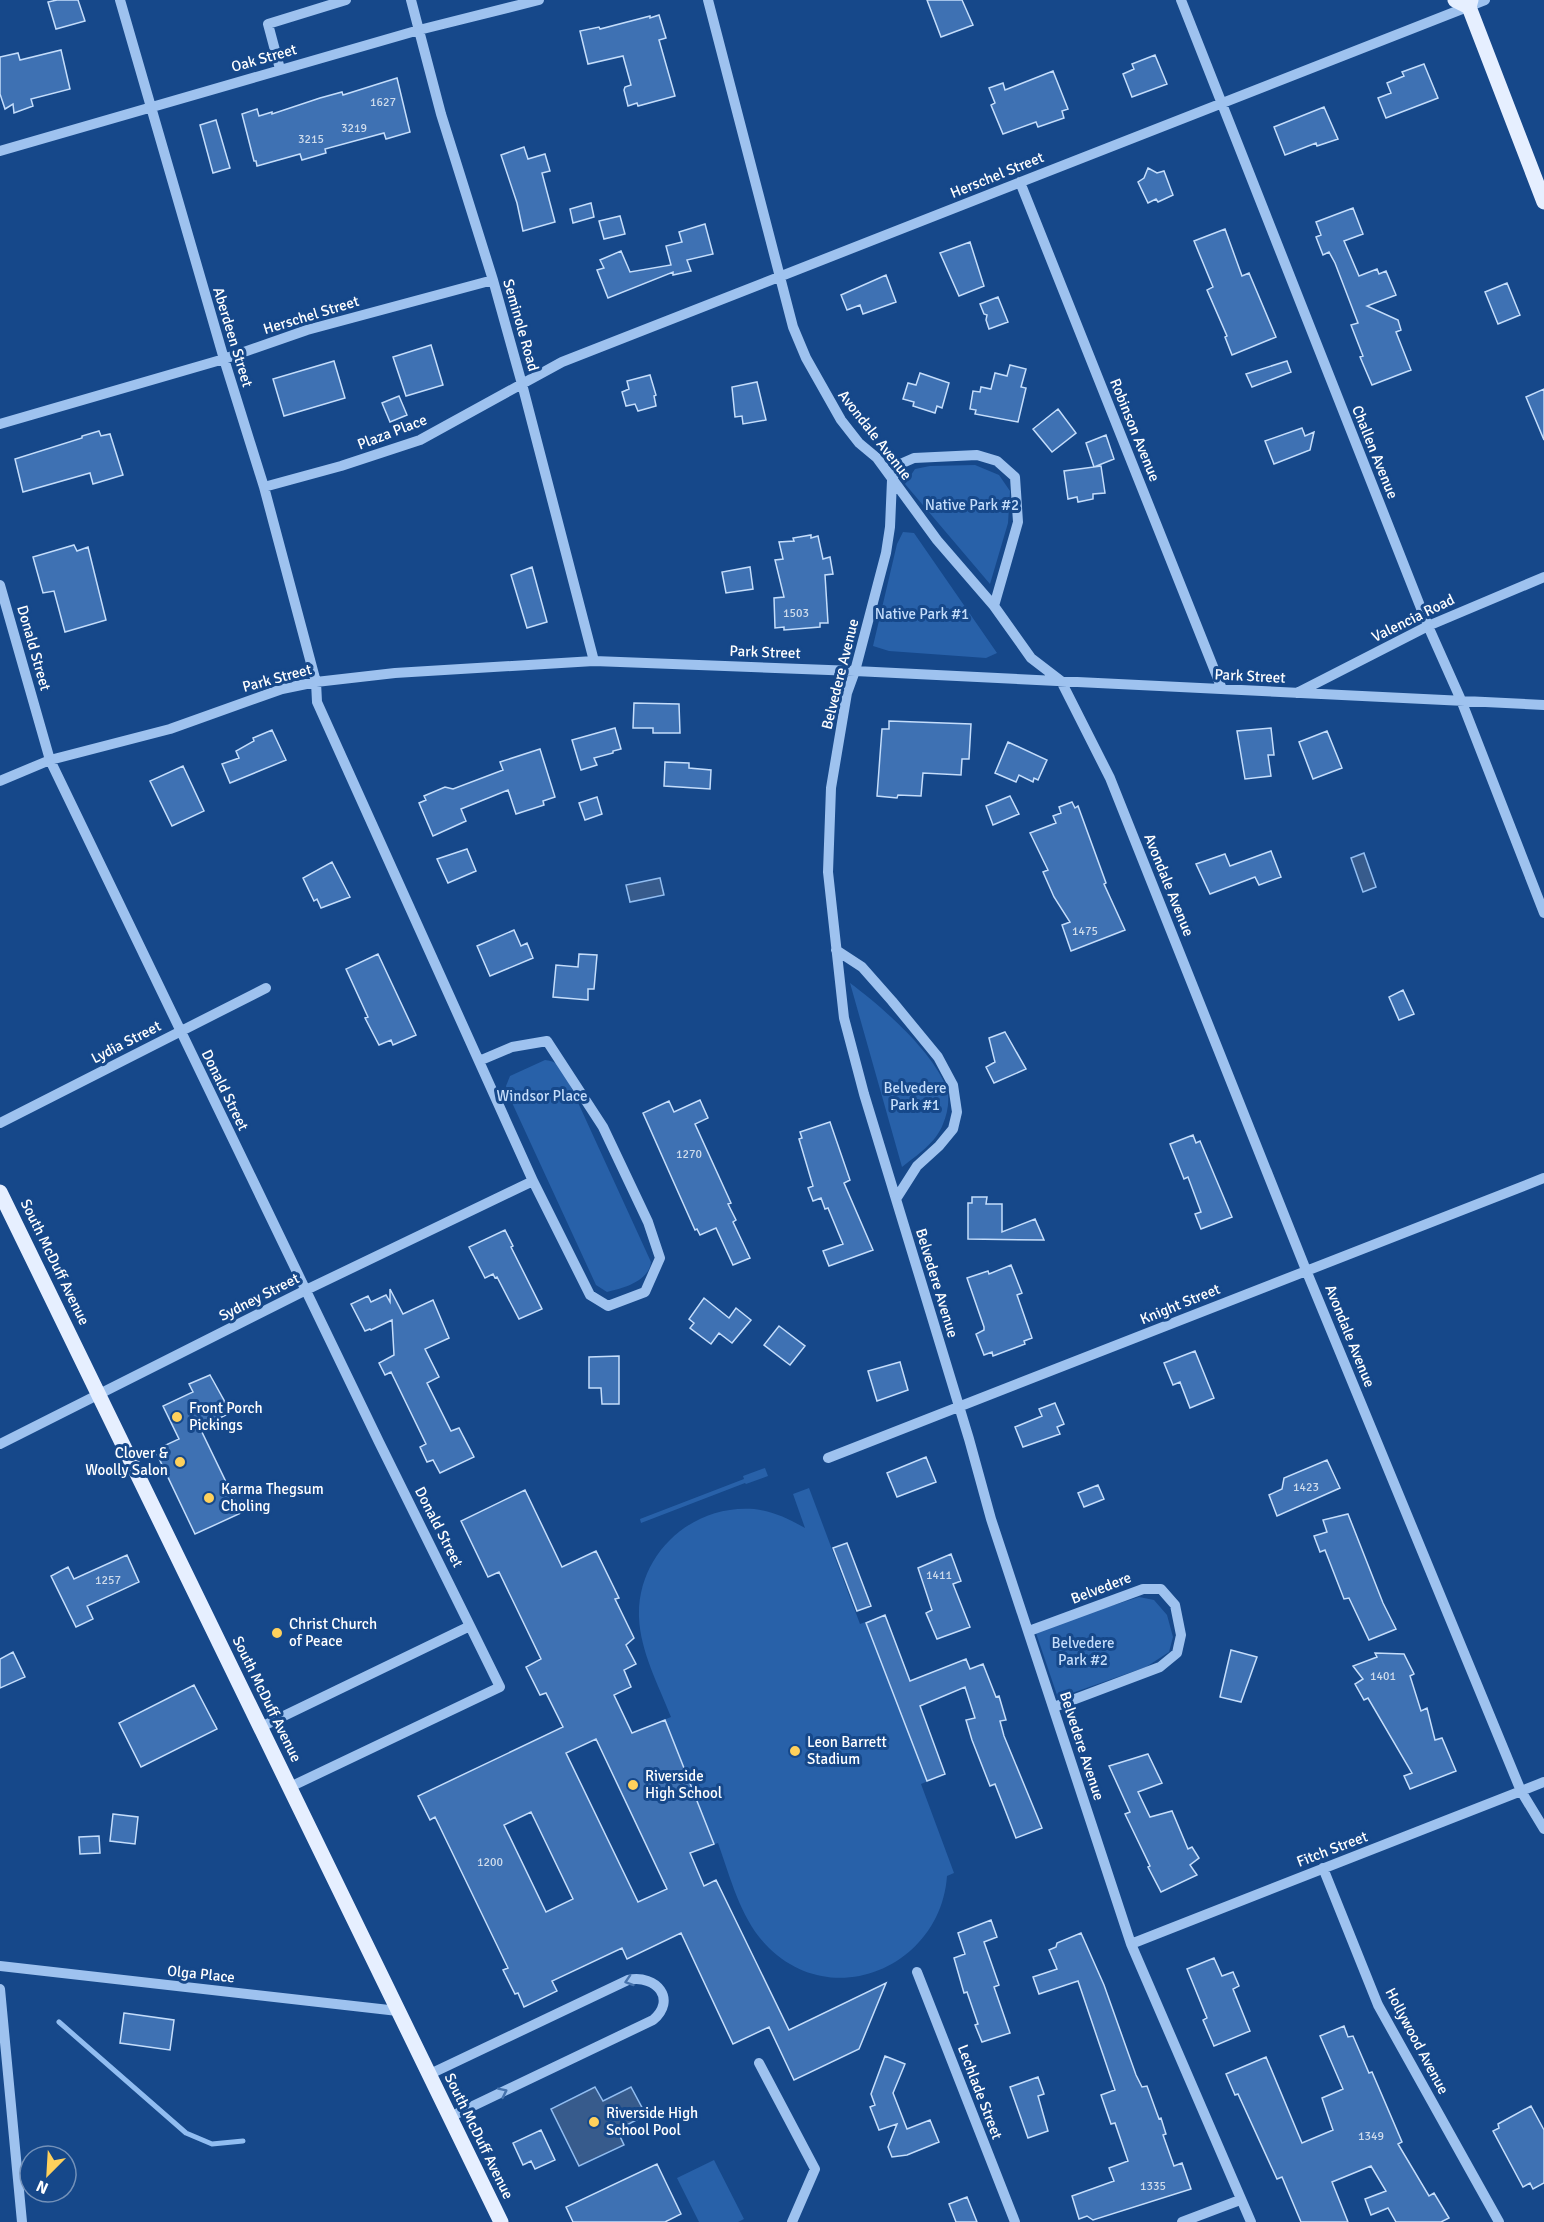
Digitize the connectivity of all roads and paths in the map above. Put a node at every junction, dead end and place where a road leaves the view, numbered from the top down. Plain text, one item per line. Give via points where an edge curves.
1 (120, 0) edge
2 (346, 0) edge
3 (411, 0) edge
4 (539, 0) edge
5 (708, 0) edge
6 (1181, 0) edge
7 (1485, 0) edge
8 (1465, 2) edge
9 (419, 30) junction
10 (280, 69) junction
11 (1221, 103) junction
12 (151, 106) junction
13 (0, 151) edge
14 (1539, 176) edge
15 (1020, 182) junction
16 (1544, 202) edge
17 (780, 278) junction
18 (493, 280) junction
19 (224, 359) junction
20 (522, 384) junction
21 (0, 424) edge
22 (892, 480) junction
23 (264, 487) junction
24 (1544, 577) edge
25 (0, 585) edge
26 (993, 606) junction
27 (1428, 626) junction
28 (594, 661) junction
29 (855, 671) junction
30 (1061, 681) junction
31 (315, 682) junction
32 (1222, 689) junction
33 (1297, 693) junction
34 (1461, 700) junction
35 (1544, 705) edge
36 (50, 760) junction
37 (0, 781) edge
38 (1544, 913) edge
39 (836, 950) junction
40 (266, 988) dead end
41 (180, 1031) junction
42 (479, 1061) junction
43 (0, 1123) edge
44 (1544, 1178) edge
45 (533, 1181) junction
46 (0, 1192) edge
47 (896, 1199) junction
48 (1306, 1270) junction
49 (306, 1290) junction
50 (99, 1393) junction
51 (959, 1407) junction
52 (0, 1444) edge
53 (828, 1458) dead end
54 (470, 1626) junction
55 (1029, 1632) junction
56 (1054, 1707) junction
57 (261, 1727) junction
58 (1544, 1782) edge
59 (290, 1787) junction
60 (1521, 1791) junction
61 (1544, 1829) edge
62 (1323, 1868) junction
63 (1131, 1944) junction
64 (0, 1966) edge
65 (917, 1972) dead end
66 (0, 1989) edge
67 (398, 2012) junction
68 (759, 2063) dead end
69 (430, 2074) junction
70 (450, 2117) junction
71 (1240, 2200) junction
72 (22, 2222) edge
73 (501, 2222) edge
74 (792, 2222) edge
75 (1015, 2222) edge
76 (1182, 2222) edge
77 (1251, 2222) edge
78 (1499, 2222) edge

1 - 12 street, Aberdeen Street
2 - 10 street via 268,24
3 - 9 street, Seminole Road
4 - 9 street, Oak Street
5 - 17 street, Avondale Avenue
6 - 11 street, Challen Avenue
7 - 8 street, Herschel Street
8 - 11 street, Herschel Street
8 - 14 main road
9 - 10 street, Oak Street
9 - 18 street, Seminole Road
10 - 12 street, Oak Street
11 - 15 street, Herschel Street
11 - 27 street, Challen Avenue
12 - 13 street, Oak Street
12 - 19 street, Aberdeen Street
14 - 16 main road
15 - 17 street, Herschel Street
15 - 32 street, Robinson Avenue
17 - 20 street, Herschel Street via 562,362
17 - 22 street, Avondale Avenue via 806,358 826,396 859,443 877,458
18 - 19 street, Herschel Street via 307,330
18 - 20 street, Seminole Road
19 - 21 street, Herschel Street
19 - 23 street, Aberdeen Street
20 - 23 street, Plaza Place via 420,440
20 - 28 street, Seminole Road
22 - 26 street, Avondale Avenue
22 - 26 street via 898,465 914,458 977,455 997,461 1015,477 1018,522
22 - 29 street, Belvedere Avenue via 886,553
23 - 31 street, Aberdeen Street
24 - 27 street, Valencia Road
25 - 36 street, Donald Street
26 - 30 street, Avondale Avenue via 1031,658
27 - 33 street, Valencia Road
27 - 34 street, Challen Avenue
28 - 29 street, Park Street
28 - 31 street, Park Street
29 - 30 street, Park Street
29 - 39 street, Belvedere Avenue via 847,693 831,788 828,872
30 - 32 street, Park Street
30 - 48 street, Avondale Avenue via 1110,778
31 - 36 street, Park Street via 282,689 170,729
31 - 42 street via 317,702
32 - 33 street, Park Street
33 - 34 street, Park Street
34 - 35 street, Park Street
34 - 38 street, Challen Avenue
36 - 37 street, Park Street
36 - 41 street, Donald Street
39 - 47 street, Belvedere Avenue via 844,1018
39 - 47 street via 862,967 892,1001 938,1057 953,1084 957,1112 953,1129 917,1166
40 - 41 street, Lydia Street
41 - 43 street, Lydia Street
41 - 49 street, Donald Street
42 - 45 street
42 - 45 street via 512,1047 547,1041 603,1127 648,1222 660,1258 645,1292 608,1306 590,1295
44 - 48 street, Knight Street
45 - 49 street, Sydney Street
46 - 50 main road, South McDuff Avenue
47 - 51 street, Belvedere Avenue
48 - 51 street, Knight Street
48 - 60 street, Avondale Avenue
49 - 50 street, Sydney Street
49 - 54 street, Donald Street
50 - 52 street, Sydney Street
50 - 57 main road, South McDuff Avenue
51 - 53 street, Knight Street
51 - 55 street, Belvedere Avenue
54 - 57 street
54 - 59 street, Donald Street via 500,1688
55 - 56 street, Belvedere Avenue
55 - 56 street, Belvedere via 1143,1589 1161,1589 1175,1605 1181,1635 1177,1653 1160,1667
56 - 63 street, Belvedere Avenue
57 - 59 main road, South McDuff Avenue
58 - 60 street, Fitch Street
59 - 67 main road, South McDuff Avenue
60 - 61 street, Avondale Avenue
60 - 62 street, Fitch Street
62 - 63 street, Fitch Street
62 - 78 street, Hollywood Avenue via 1378,2006
63 - 71 street, Belvedere Avenue
64 - 67 street, Olga Place
65 - 75 street, Lechlade Street
66 - 72 street
67 - 69 main road, South McDuff Avenue
68 - 74 street via 815,2169
69 - 70 main road, South McDuff Avenue
70 -> 69 street via 653,2020 662,2010 660,1989 645,1978 628,1980
70 - 73 main road, South McDuff Avenue
71 - 76 street
71 - 77 street, Belvedere Avenue

